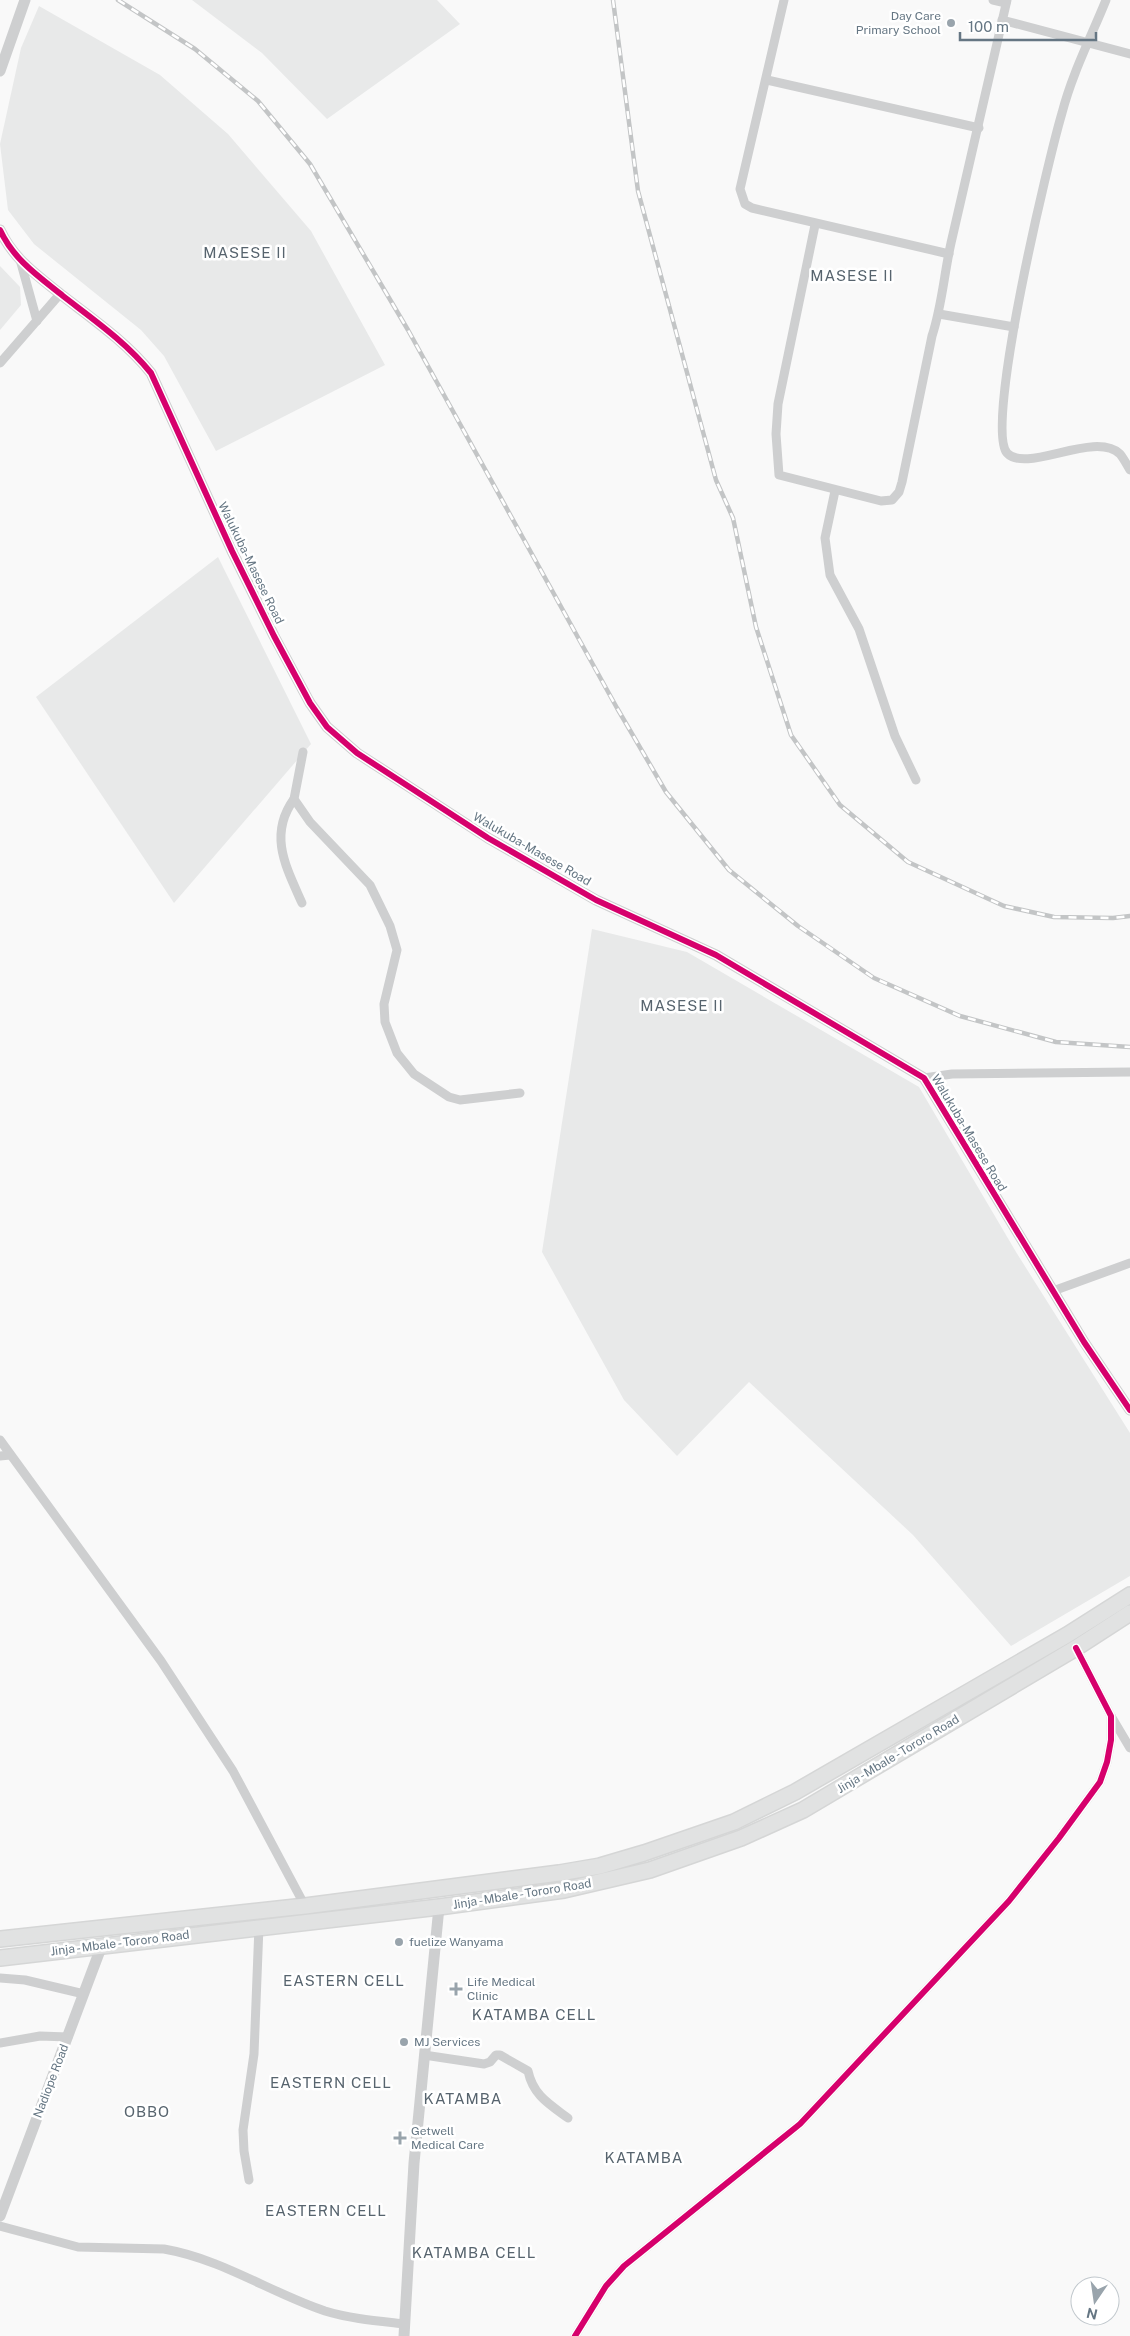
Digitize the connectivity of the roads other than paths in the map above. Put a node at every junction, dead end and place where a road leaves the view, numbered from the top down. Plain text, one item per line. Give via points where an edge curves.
1 (25, 0) edge
2 (784, 0) edge
3 (993, 0) edge
4 (1106, 0) edge
5 (1006, 2) edge
6 (1002, 20) junction
7 (1088, 42) junction
8 (1130, 54) edge
9 (0, 71) edge
10 (767, 80) junction
11 (979, 128) junction
12 (816, 224) junction
13 (0, 230) edge
14 (949, 254) junction
15 (21, 263) junction
16 (60, 294) junction
17 (939, 314) junction
18 (37, 321) junction
19 (1014, 327) junction
20 (0, 363) edge
21 (1130, 470) edge
22 (835, 491) junction
23 (303, 752) dead end
24 (916, 780) dead end
25 (294, 799) junction
26 (302, 903) dead end
27 (1130, 1072) edge
28 (924, 1078) junction
29 (520, 1092) dead end
30 (1130, 1263) edge
31 (1052, 1291) junction
32 (1130, 1410) edge
33 (0, 1440) edge
34 (10, 1455) junction
35 (0, 1456) edge
36 (1130, 1595) edge
37 (1130, 1613) edge
38 (1076, 1648) junction
39 (1111, 1716) junction
40 (1130, 1748) edge
41 (305, 1906) junction
42 (439, 1907) junction
43 (259, 1926) junction
44 (0, 1940) edge
45 (102, 1945) junction
46 (0, 1958) edge
47 (0, 1978) edge
48 (84, 1994) junction
49 (68, 2037) junction
50 (0, 2043) edge
51 (424, 2055) junction
52 (568, 2118) dead end
53 (248, 2180) dead end
54 (0, 2216) edge
55 (0, 2226) edge
56 (404, 2330) edge
57 (575, 2336) edge

1 - 9 street
2 - 10 street
3 - 5 street
4 - 7 street
5 - 6 street
6 - 7 street
6 - 11 street
7 - 8 street
7 - 19 street via 1062,111
10 - 11 street
10 - 12 street via 740,189 742,197 752,208
11 - 14 street
12 - 14 street
12 - 22 street via 778,404 776,434 779,475
13 - 15 street, Walukuba-Masese Road
14 - 17 street
15 - 16 street, Walukuba-Masese Road
15 - 18 street
16 - 18 street
16 - 28 street, Walukuba-Masese Road via 136,354 151,373 274,636 310,703 340,740 488,838 596,900 716,955
17 - 19 street
17 - 22 street via 899,492 892,500 881,501
18 - 20 street
19 - 21 street via 1001,427 1001,440 1007,453 1016,459 1071,449 1109,448 1119,454
22 - 24 street via 825,538 830,575 859,630 895,736
23 - 25 street
25 - 26 street via 284,812 280,840 284,863
25 - 29 street via 310,822 370,885 390,926 397,950 388,980 384,1013 397,1053 414,1074 449,1098 460,1100
27 - 28 street via 952,1074
28 - 31 street, Walukuba-Masese Road
30 - 31 street
31 - 32 street, Walukuba-Masese Road
33 - 34 street
34 - 35 street
34 - 41 street via 161,1661 232,1771
36 - 41 highway, Jinja - Mbale - Tororo Road via 795,1792 734,1822 600,1866
37 - 38 highway, Jinja - Mbale - Tororo Road
38 - 39 street
38 - 42 highway, Jinja - Mbale - Tororo Road via 803,1810 741,1838 650,1870 610,1880 564,1890
39 - 40 street
39 - 57 street via 1111,1740 1100,1782 1009,1900 800,2124 624,2266 606,2286
41 - 44 highway, Jinja - Mbale - Tororo Road
42 - 43 highway, Jinja - Mbale - Tororo Road
42 - 51 street
43 - 45 highway, Jinja - Mbale - Tororo Road
43 - 53 street via 254,2054 243,2130
45 - 46 highway, Jinja - Mbale - Tororo Road
45 - 48 street, Nadiope Road
47 - 48 street via 25,1980
48 - 49 street, Nadiope Road
49 - 50 street via 40,2036
49 - 54 street, Nadiope Road
51 - 52 street via 484,2064 500,2055 528,2071 537,2095
51 - 56 street
55 - 56 street via 78,2247 178,2252 325,2311

